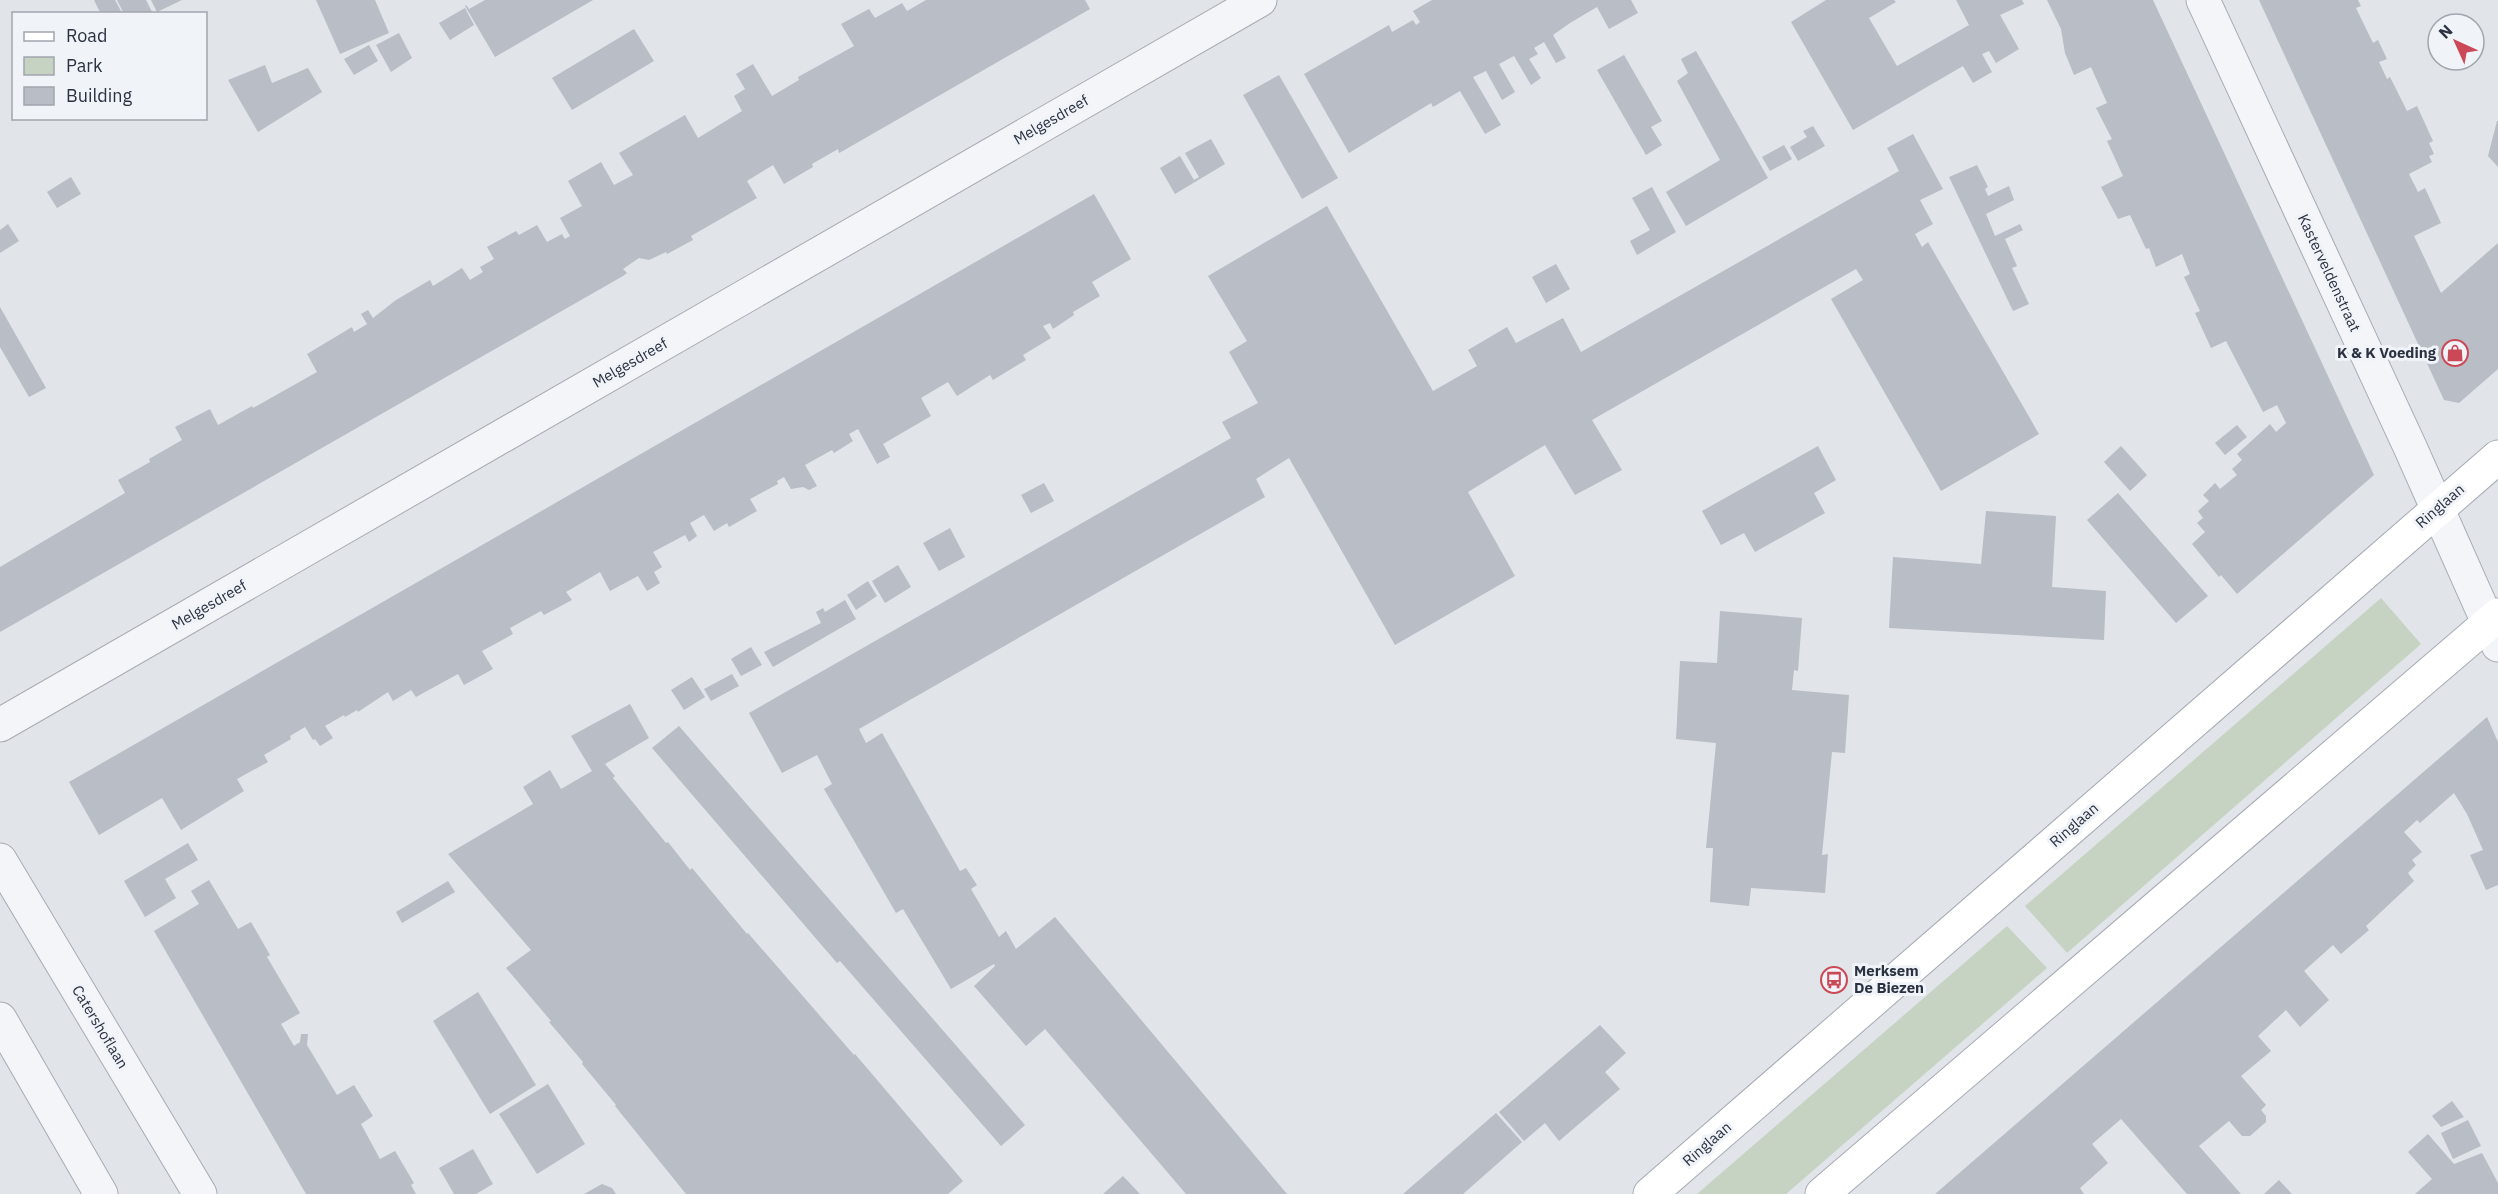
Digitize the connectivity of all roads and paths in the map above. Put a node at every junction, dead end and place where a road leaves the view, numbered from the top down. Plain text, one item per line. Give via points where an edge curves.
1 (1260, 0) edge
2 (2203, 0) edge
3 (2498, 457) edge
4 (2438, 508) junction
5 (2495, 628) edge
6 (0, 725) edge
7 (0, 860) edge
8 (0, 1019) edge
9 (101, 1194) edge
10 (200, 1194) edge
11 (1650, 1194) edge
12 (1822, 1194) edge

1 - 6 street, Melgesdreef
2 - 4 street, Kasterveldenstraat
3 - 4 street, Ringlaan
4 - 5 street, Kasterveldenstraat
4 - 11 street, Ringlaan
5 - 12 street
7 - 10 street, Catershoflaan
8 - 9 street

